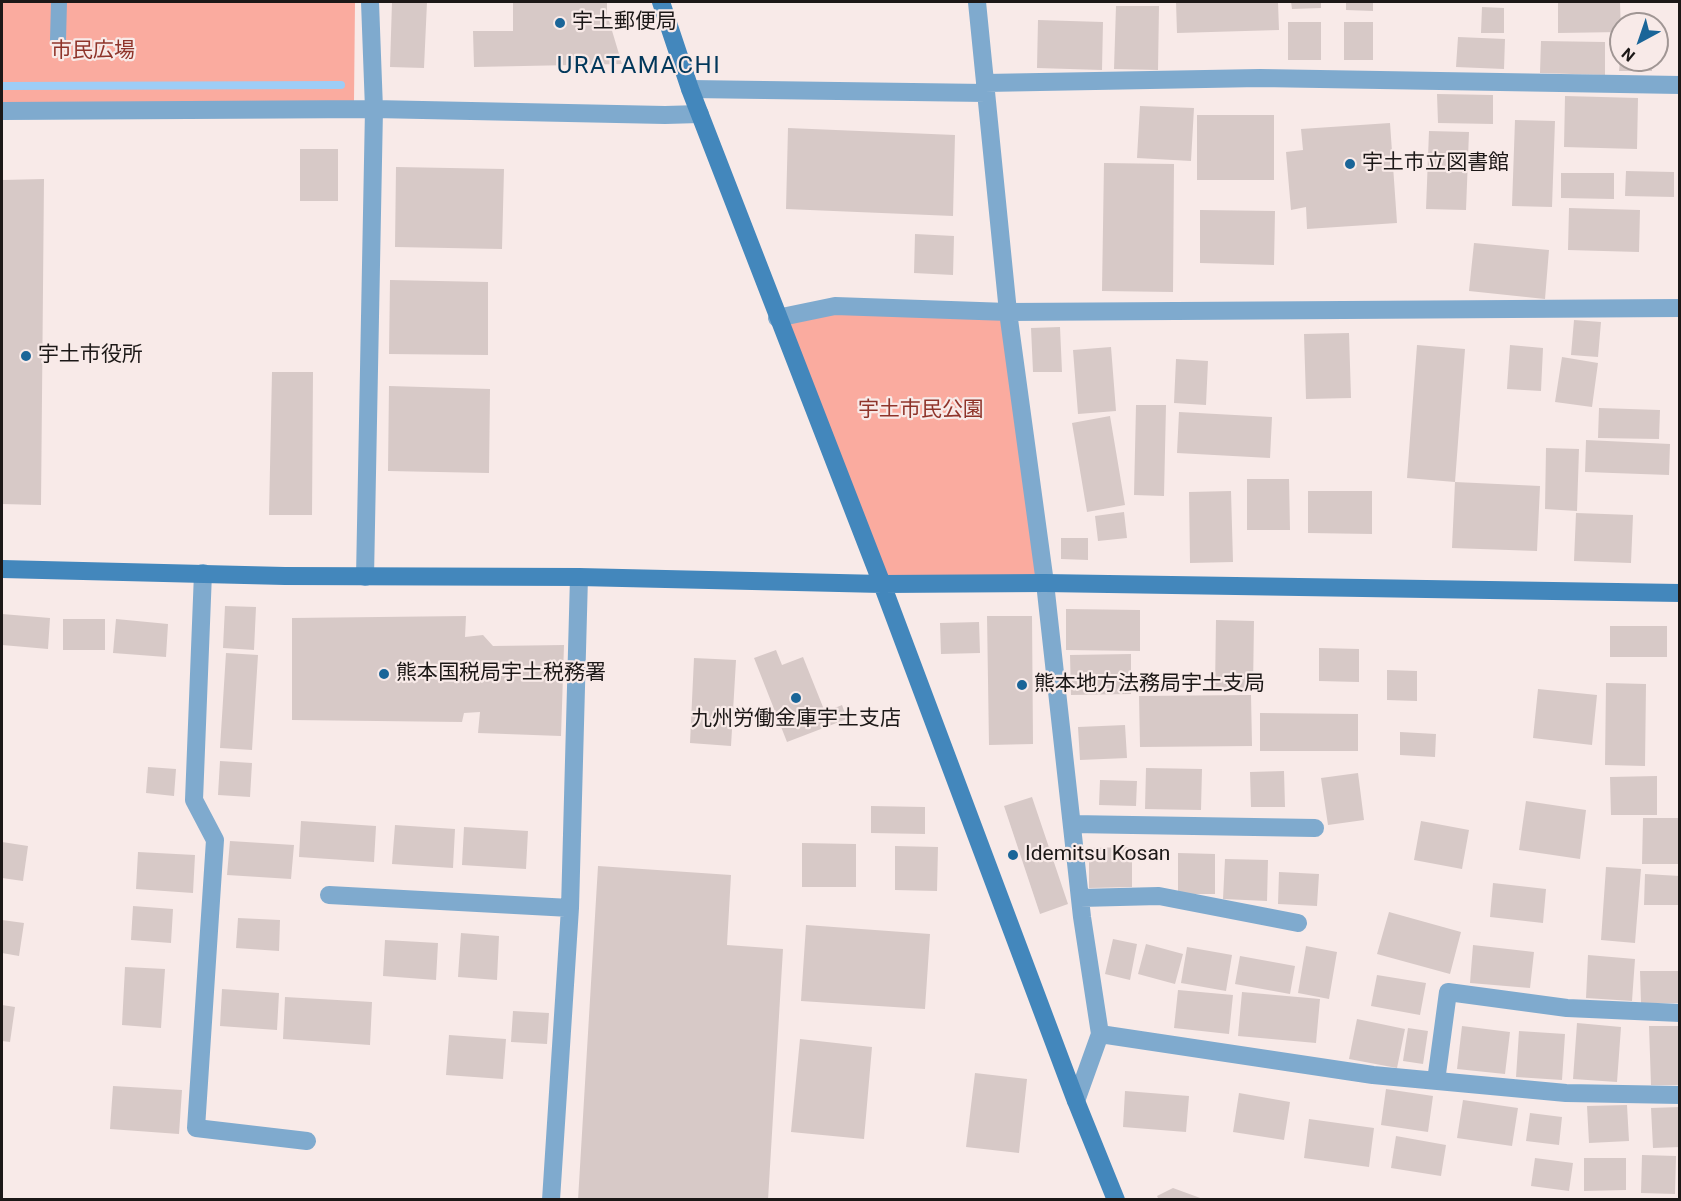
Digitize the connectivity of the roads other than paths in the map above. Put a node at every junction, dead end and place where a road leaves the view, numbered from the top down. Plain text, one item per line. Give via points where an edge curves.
1 (60, 2) edge
2 (370, 2) edge
3 (661, 2) edge
4 (976, 2) edge
5 (58, 40) dead end
6 (1680, 85) edge
7 (986, 88) junction
8 (690, 89) junction
9 (374, 109) junction
10 (2, 111) edge
11 (700, 114) junction
12 (1680, 308) edge
13 (1008, 312) junction
14 (777, 318) junction
15 (2, 569) edge
16 (203, 573) junction
17 (365, 577) junction
18 (579, 577) junction
19 (1045, 583) junction
20 (882, 584) junction
21 (1680, 593) edge
22 (1072, 824) junction
23 (1315, 828) dead end
24 (328, 895) dead end
25 (1080, 898) junction
26 (570, 908) junction
27 (1298, 923) dead end
28 (1680, 1013) edge
29 (1101, 1034) junction
30 (1436, 1081) junction
31 (1680, 1095) edge
32 (1076, 1101) junction
33 (307, 1141) dead end
34 (551, 1200) edge
35 (1116, 1200) edge

1 - 5 lane
2 - 9 street
3 - 8 street
4 - 7 street
6 - 7 street via 1260,78
7 - 8 street
7 - 13 street
8 - 11 street
9 - 10 street
9 - 11 street
9 - 17 street
11 - 14 street
12 - 13 street
13 - 14 street via 835,306
13 - 19 street
14 - 20 street
15 - 16 street
16 - 17 street
16 - 33 street via 194,800 215,840 196,1128
17 - 18 street
18 - 20 street
18 - 26 street
19 - 20 street
19 - 21 street
19 - 22 street
20 - 32 street
22 - 23 street
22 - 25 street
24 - 26 street
25 - 27 street via 1160,896
25 - 29 street
26 - 34 street
28 - 30 street via 1567,1008 1448,992
29 - 30 street via 1373,1076
29 - 32 street
30 - 31 street via 1566,1093
32 - 35 street

